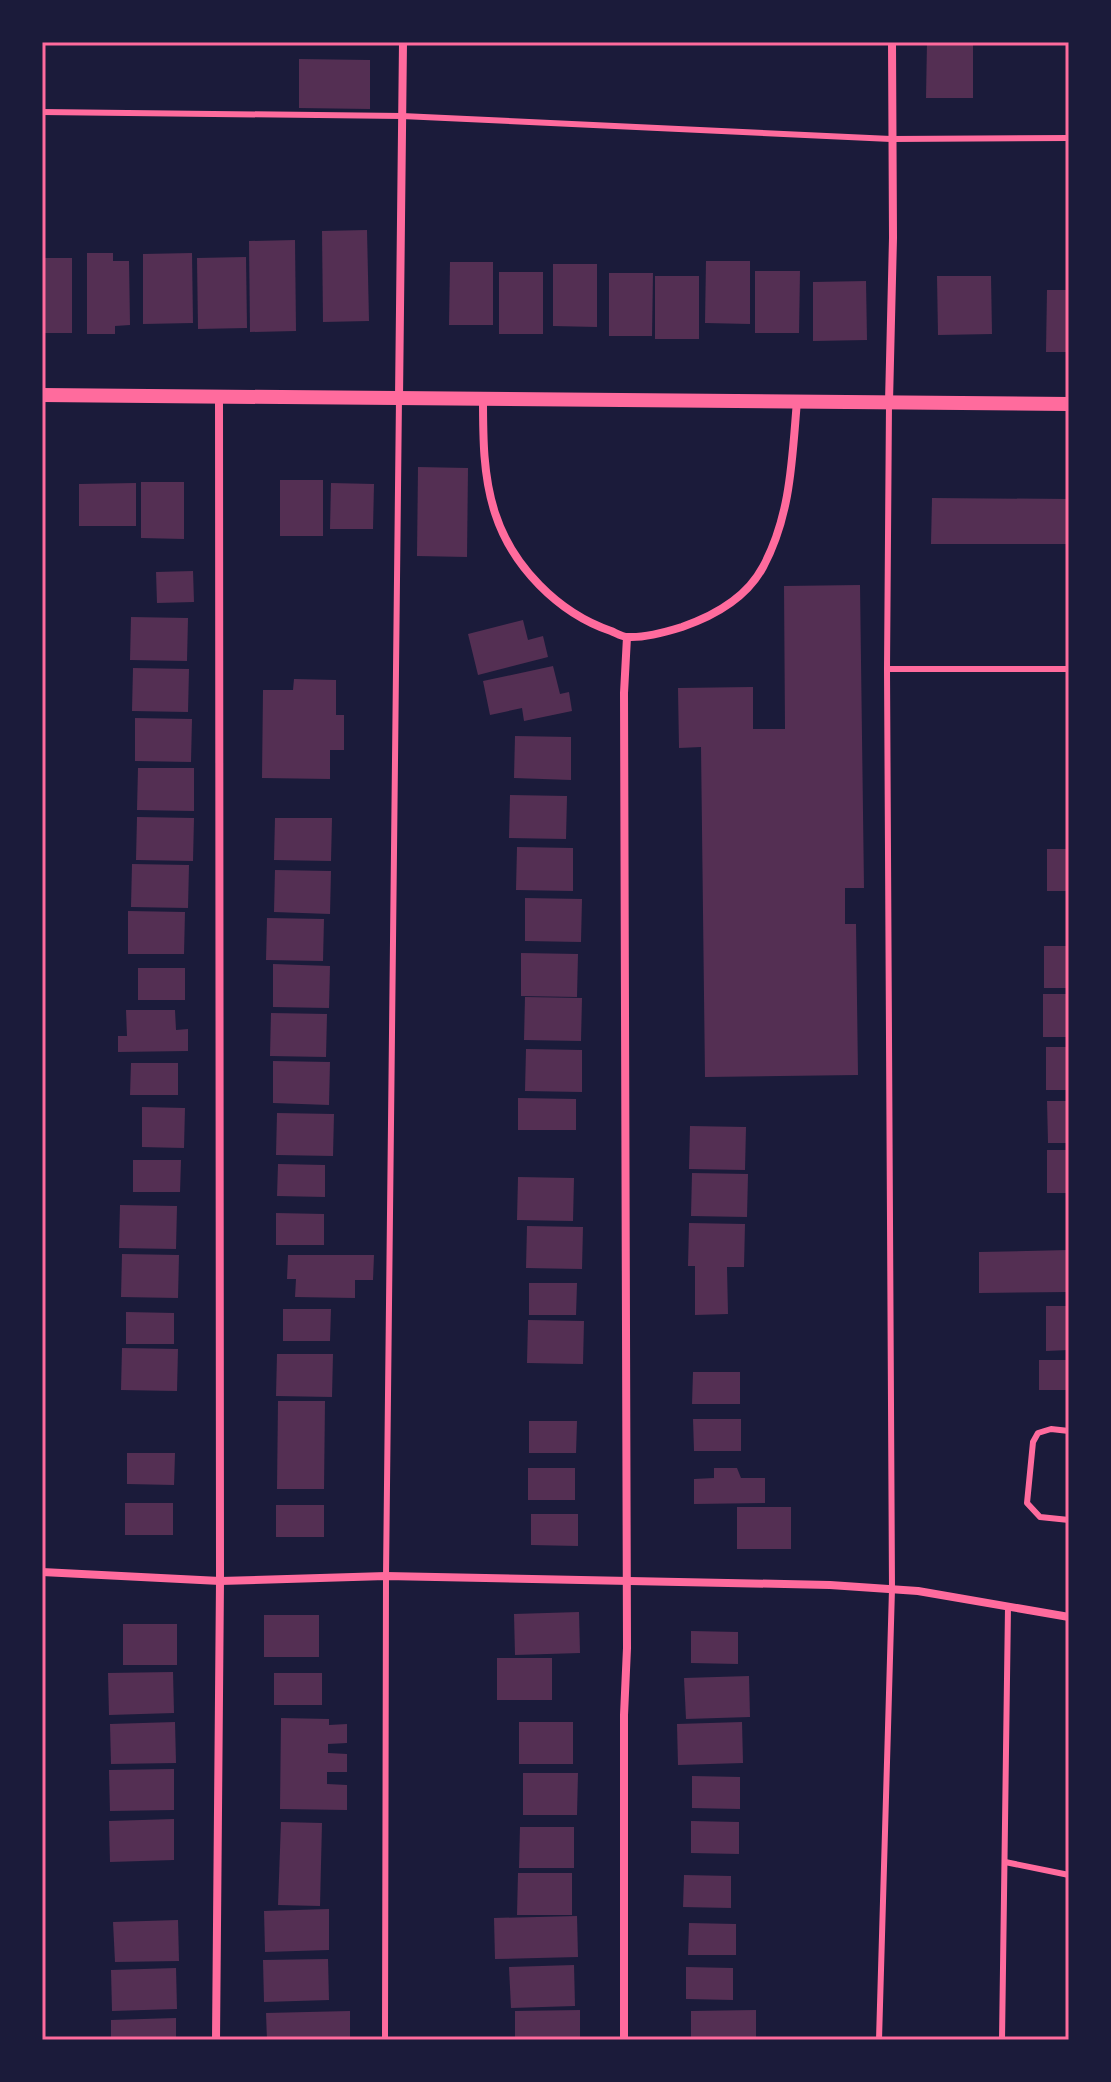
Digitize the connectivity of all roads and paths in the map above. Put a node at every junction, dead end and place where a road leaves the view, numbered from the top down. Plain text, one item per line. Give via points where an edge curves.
1 (403, 42) edge
2 (892, 42) edge
3 (42, 112) edge
4 (402, 116) junction
5 (1069, 138) edge
6 (891, 139) junction
7 (42, 395) edge
8 (219, 396) junction
9 (399, 398) junction
10 (483, 398) junction
11 (797, 401) junction
12 (889, 402) junction
13 (1069, 404) edge
14 (627, 637) junction
15 (887, 669) junction
16 (1069, 669) edge
17 (1069, 1431) edge
18 (1069, 1520) edge
19 (42, 1572) edge
20 (386, 1576) junction
21 (626, 1580) junction
22 (220, 1581) junction
23 (892, 1589) junction
24 (1008, 1607) junction
25 (1069, 1617) edge
26 (1005, 1862) junction
27 (1069, 1875) edge
28 (216, 2040) edge
29 (385, 2040) edge
30 (624, 2040) edge
31 (879, 2040) edge
32 (1002, 2040) edge

1 - 4 street
2 - 6 street
3 - 4 lane
4 - 6 lane
4 - 9 street
5 - 6 lane
6 - 12 street
7 - 8 street
8 - 9 street
8 - 22 street
9 - 10 street
9 - 20 lane
10 - 11 street
10 - 14 street via 486,480 513,549 562,607
11 - 12 street
11 - 14 street via 791,486 781,528 762,570 739,597 710,617
12 - 13 street
12 - 15 lane
14 - 21 street
15 - 16 lane
15 - 23 lane
17 - 18 lane via 1038,1433 1027,1503 1040,1517
19 - 22 street
20 - 21 street
20 - 22 street
20 - 29 lane
21 - 23 street
21 - 30 street
22 - 28 street
23 - 24 street
23 - 31 lane
24 - 25 street
24 - 26 lane
26 - 27 lane
26 - 32 lane

